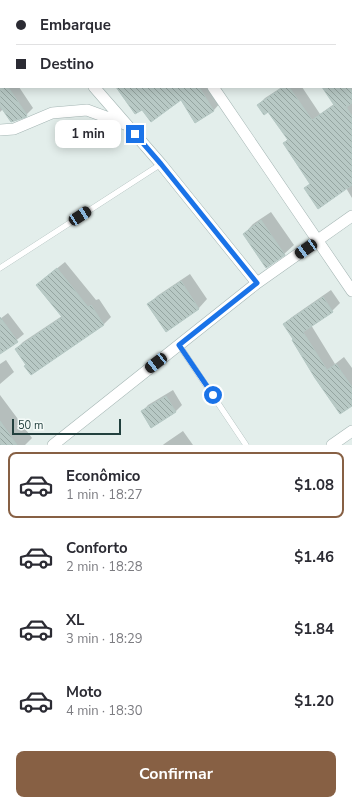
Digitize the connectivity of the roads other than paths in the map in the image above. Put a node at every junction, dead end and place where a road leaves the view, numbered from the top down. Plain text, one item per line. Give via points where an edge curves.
1 (95, 88) edge
2 (214, 88) edge
3 (127, 125) junction
4 (0, 130) edge
5 (161, 164) junction
6 (352, 216) edge
7 (318, 241) junction
8 (0, 268) edge
9 (257, 283) junction
10 (352, 291) edge
11 (179, 345) junction
12 (352, 432) edge
13 (54, 445) edge
14 (246, 445) edge
15 (332, 445) edge

1 - 3 street
2 - 7 street
3 - 4 street via 88,110 52,113 14,129
3 - 5 street
5 - 8 lane
5 - 9 street
6 - 7 street
7 - 9 street
7 - 10 street
9 - 11 street
11 - 13 street
11 - 14 lane
12 - 15 street

